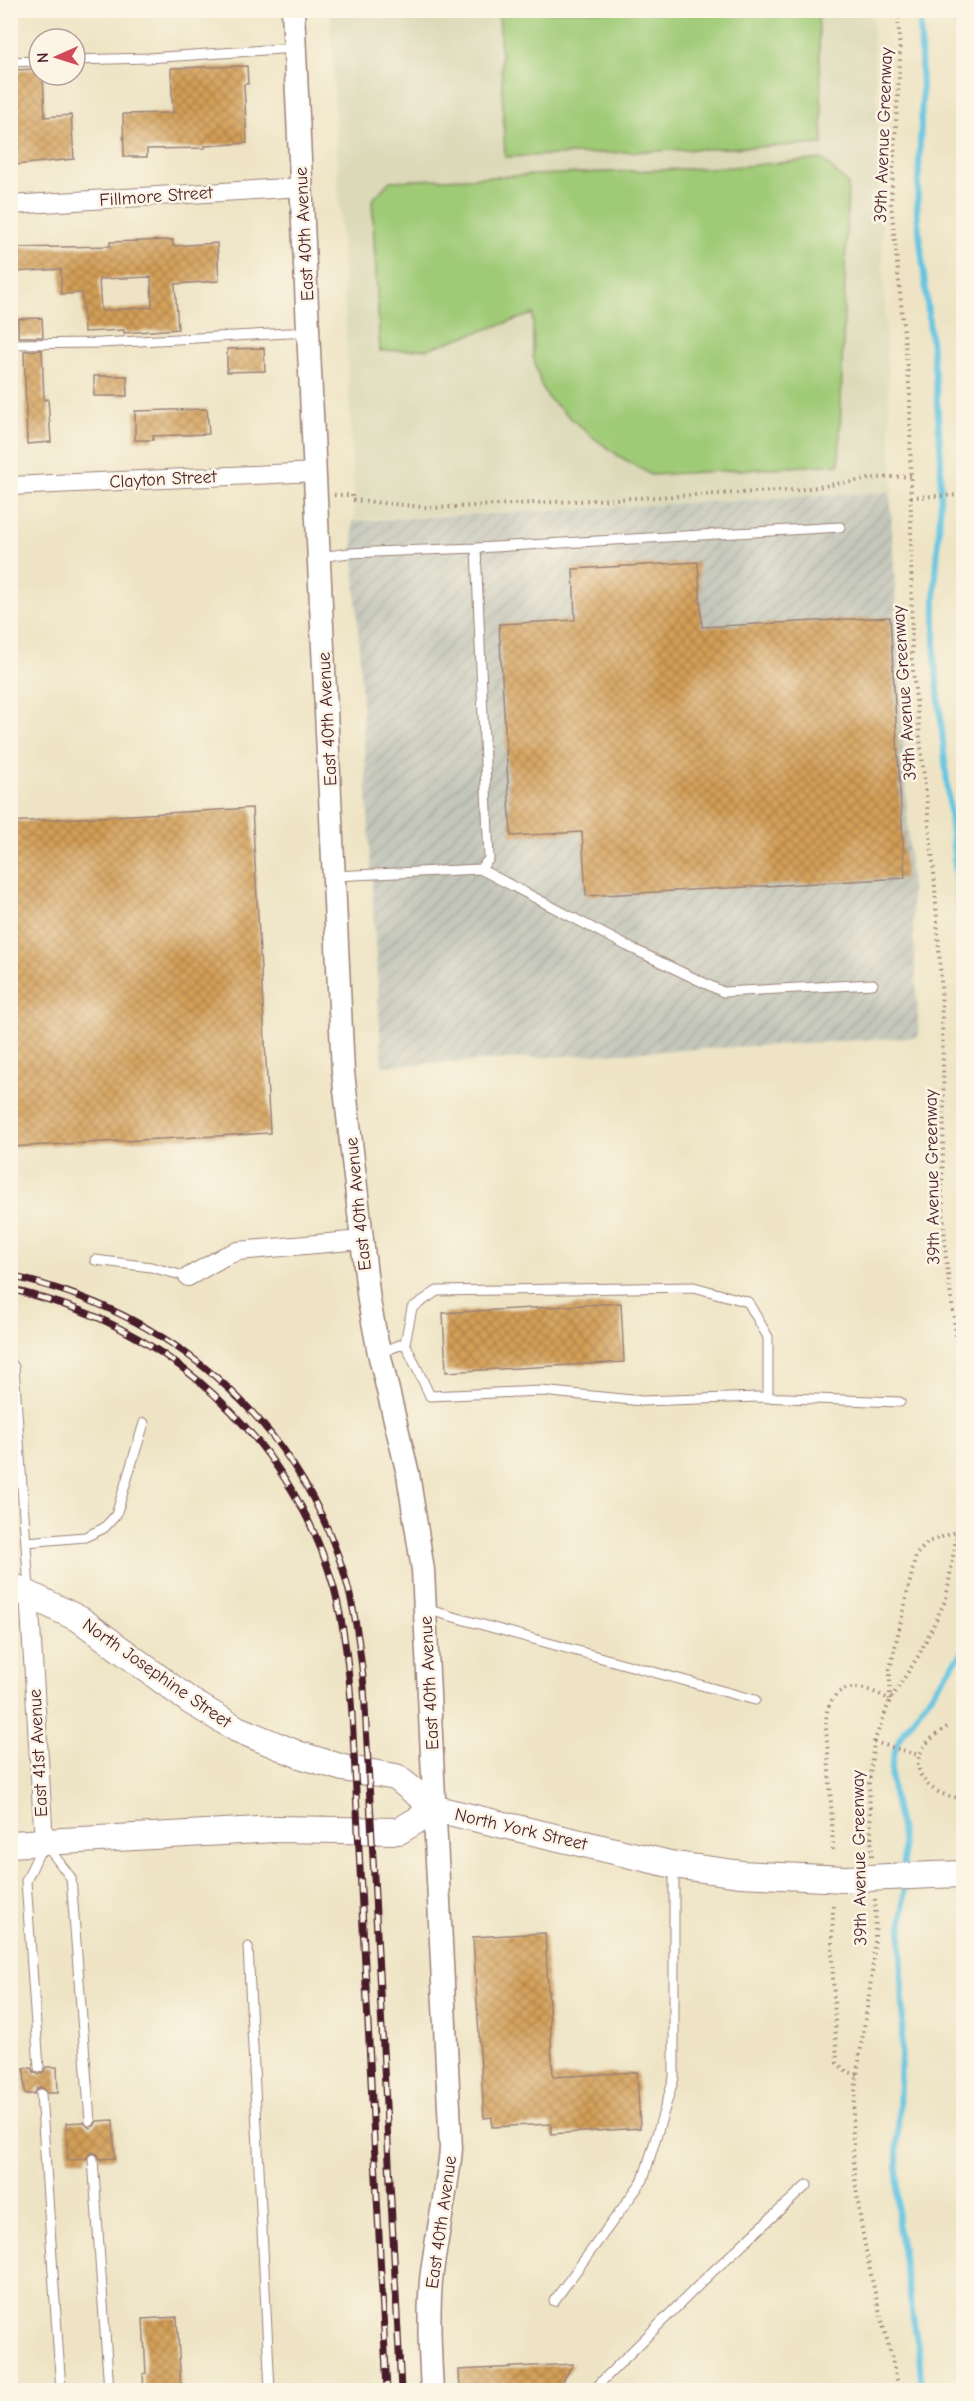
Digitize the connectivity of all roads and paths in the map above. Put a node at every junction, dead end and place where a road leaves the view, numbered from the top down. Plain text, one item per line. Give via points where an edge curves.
1 (293, 10) edge
2 (898, 10) edge
3 (963, 10) edge
4 (963, 19) edge
5 (295, 48) junction
6 (87, 60) edge
7 (27, 61) edge
8 (10, 62) edge
9 (302, 187) junction
10 (10, 205) edge
11 (309, 332) junction
12 (10, 344) edge
13 (316, 472) junction
14 (911, 476) junction
15 (10, 486) edge
16 (336, 495) dead end
17 (963, 495) edge
18 (911, 497) junction
19 (840, 527) dead end
20 (476, 548) junction
21 (319, 557) junction
22 (480, 869) junction
23 (334, 876) junction
24 (873, 984) dead end
25 (361, 1240) junction
26 (95, 1260) dead end
27 (188, 1277) joint
28 (405, 1343) junction
29 (378, 1353) junction
30 (10, 1362) edge
31 (768, 1398) junction
32 (900, 1402) dead end
33 (144, 1423) dead end
34 (21, 1459) junction
35 (10, 1460) edge
36 (963, 1529) edge
37 (958, 1531) junction
38 (26, 1542) junction
39 (20, 1589) edge
40 (424, 1609) junction
41 (755, 1700) dead end
42 (890, 1700) junction
43 (947, 1727) dead end
44 (874, 1742) junction
45 (917, 1754) junction
46 (963, 1797) edge
47 (436, 1809) junction
48 (44, 1842) junction
49 (10, 1844) edge
50 (834, 1850) dead end
51 (873, 1862) dead end
52 (674, 1865) junction
53 (963, 1874) edge
54 (874, 1894) dead end
55 (833, 1906) dead end
56 (248, 1947) dead end
57 (39, 2067) dead end
58 (858, 2074) junction
59 (41, 2094) dead end
60 (90, 2121) dead end
61 (93, 2159) dead end
62 (807, 2186) dead end
63 (555, 2301) dead end
64 (61, 2391) edge
65 (109, 2391) edge
66 (270, 2391) edge
67 (432, 2391) edge
68 (596, 2391) edge
69 (899, 2391) edge

1 - 5 street, East 40th Avenue
2 - 14 path, 39th Avenue Greenway via 899,78 891,202 910,394
3 - 4 street
5 - 6 lane
5 - 9 street, East 40th Avenue
7 - 8 lane
9 - 10 street, Fillmore Street
9 - 11 street, East 40th Avenue
11 - 12 lane
11 - 13 street, East 40th Avenue
13 - 15 street, Clayton Street
13 - 21 street, East 40th Avenue
14 - 16 path via 797,490 434,508
14 - 18 path, 39th Avenue Greenway
17 - 18 path
18 - 37 path, 39th Avenue Greenway via 912,672 934,872 941,981 944,1238 961,1371 962,1488
19 - 20 lane
20 - 21 lane
20 - 22 lane via 489,859
21 - 23 street, East 40th Avenue
22 - 23 lane
22 - 24 lane via 723,992
23 - 25 street, East 40th Avenue via 343,1072
25 - 27 street via 238,1251
25 - 29 street, East 40th Avenue
26 - 27 lane via 151,1267
28 - 29 lane
28 - 31 lane via 430,1396 541,1390 642,1401
28 - 31 lane via 412,1308 437,1291 694,1287 748,1302 768,1338
29 - 40 street, East 40th Avenue via 415,1512
30 - 34 lane via 14,1368
31 - 32 lane
33 - 38 lane via 116,1515 104,1528 85,1537
34 - 35 lane
34 - 38 lane
36 - 37 path
37 - 42 path, 39th Avenue Greenway via 946,1599 919,1655
37 - 42 path via 928,1542 916,1554 890,1669
38 - 39 lane
39 - 47 main road, North Josephine Street via 81,1620 190,1701 237,1729 343,1768 396,1777
39 - 48 street, East 41st Avenue
40 - 41 lane
40 - 47 street, East 40th Avenue
42 - 44 path, 39th Avenue Greenway
42 - 50 path via 868,1689 850,1687 834,1698 828,1708
43 - 45 path
44 - 45 path
44 - 51 path, 39th Avenue Greenway via 869,1784
45 - 46 path via 919,1771 933,1788 947,1797
47 - 48 main road, North York Street via 399,1831 275,1829
47 - 52 main road, North York Street
47 - 67 street, East 40th Avenue via 451,2149 431,2281
48 - 49 main road, North York Street
48 - 57 lane via 26,1881
48 - 60 lane via 71,1878
52 - 53 main road, North York Street, bridge via 741,1874 846,1879
52 - 63 lane via 674,2078 643,2180
54 - 58 path, 39th Avenue Greenway via 873,1967
55 - 58 path via 837,2063 847,2072
56 - 66 lane
58 - 69 path, 39th Avenue Greenway via 854,2117 856,2187 873,2284
59 - 64 lane
61 - 65 lane
62 - 68 lane via 702,2282

